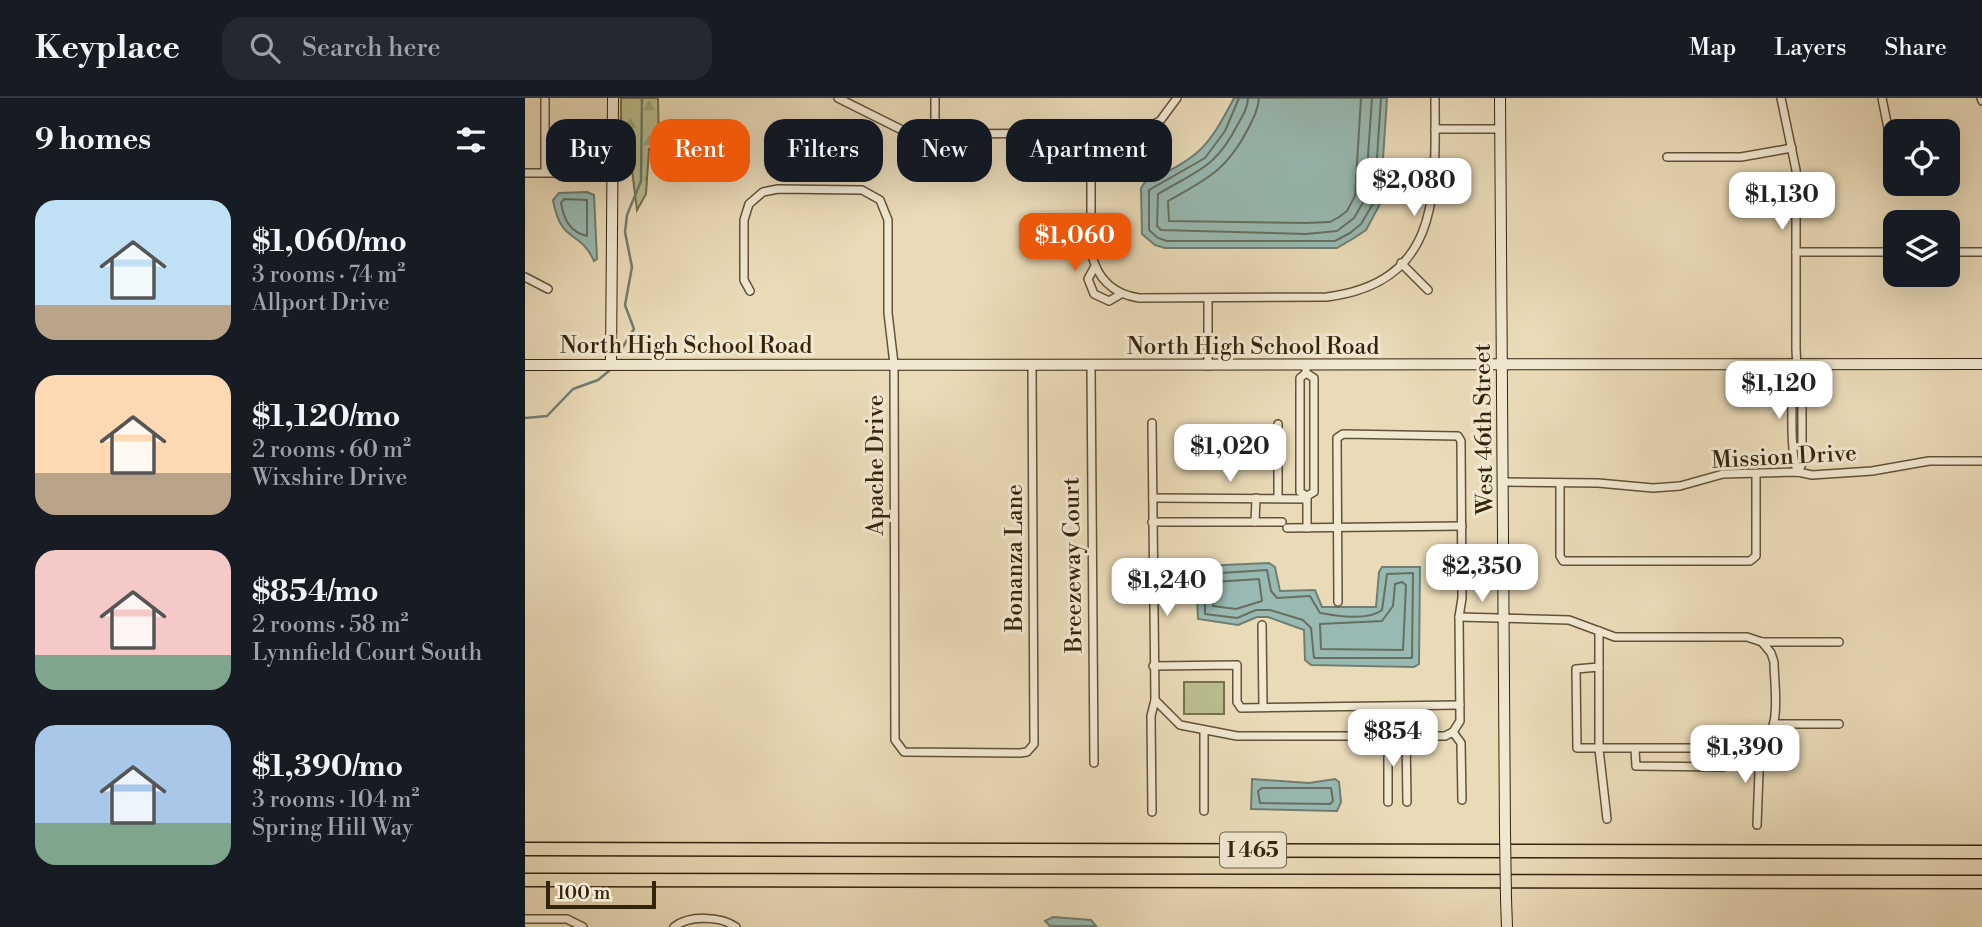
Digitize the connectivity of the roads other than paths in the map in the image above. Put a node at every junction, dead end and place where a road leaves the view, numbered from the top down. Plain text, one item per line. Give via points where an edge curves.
1 (545, 98) edge
2 (613, 98) edge
3 (838, 98) edge
4 (935, 98) edge
5 (1177, 98) edge
6 (1435, 98) edge
7 (1500, 98) edge
8 (1781, 98) edge
9 (1882, 98) edge
10 (613, 119) edge
11 (935, 119) edge
12 (1161, 119) edge
13 (1886, 119) edge
14 (897, 128) edge
15 (1435, 129) junction
16 (1500, 129) junction
17 (1792, 148) junction
18 (1667, 157) dead end
19 (545, 171) joint
20 (525, 173) edge
21 (613, 182) edge
22 (1091, 182) edge
23 (1796, 252) junction
24 (1883, 252) edge
25 (1960, 252) edge
26 (1982, 252) edge
27 (1401, 263) junction
28 (1094, 268) junction
29 (525, 277) edge
30 (548, 289) dead end
31 (750, 290) dead end
32 (1428, 290) dead end
33 (1121, 294) junction
34 (1208, 298) junction
35 (611, 364) junction
36 (894, 364) junction
37 (1982, 364) edge
38 (525, 365) edge
39 (1501, 365) junction
40 (1032, 366) junction
41 (1091, 366) junction
42 (1208, 366) junction
43 (1797, 367) junction
44 (1306, 369) junction
45 (1152, 424) dead end
46 (1278, 424) dead end
47 (1300, 434) junction
48 (1314, 434) junction
49 (1982, 461) edge
50 (1798, 472) junction
51 (1756, 474) junction
52 (1504, 482) junction
53 (1560, 483) junction
54 (1153, 498) junction
55 (1256, 498) junction
56 (1278, 498) junction
57 (1307, 498) junction
58 (1152, 522) junction
59 (1255, 522) junction
60 (1462, 526) junction
61 (1336, 527) junction
62 (1307, 528) junction
63 (1338, 601) dead end
64 (1459, 617) junction
65 (1505, 618) junction
66 (1262, 625) dead end
67 (1599, 631) junction
68 (1762, 642) junction
69 (1839, 642) dead end
70 (1153, 666) junction
71 (1599, 667) junction
72 (1155, 700) junction
73 (1460, 705) junction
74 (1263, 707) junction
75 (1774, 724) junction
76 (1839, 724) dead end
77 (1204, 730) junction
78 (1453, 732) junction
79 (1388, 736) junction
80 (1406, 736) junction
81 (1760, 745) junction
82 (1724, 748) junction
83 (1030, 749) joint
84 (1598, 749) junction
85 (1635, 749) junction
86 (1094, 763) dead end
87 (1462, 800) dead end
88 (1388, 802) dead end
89 (1407, 802) dead end
90 (1204, 811) dead end
91 (1152, 812) dead end
92 (1607, 819) dead end
93 (1758, 825) dead end
94 (525, 849) edge
95 (1982, 852) edge
96 (525, 880) edge
97 (1982, 882) edge
98 (525, 919) edge
99 (583, 927) edge
100 (674, 927) edge
101 (736, 927) edge
102 (1507, 927) edge

1 - 19 street
2 - 10 street
3 - 14 street
4 - 11 street
5 - 12 street
6 - 15 street
7 - 16 street, West 46th Street
8 - 17 street
9 - 13 street
15 - 16 street
15 - 27 street via 1431,211 1419,241
16 - 39 street, West 46th Street
17 - 18 street via 1734,158
17 - 23 street
19 - 20 street
21 - 35 street
22 - 28 street
23 - 24 street
23 - 43 street
25 - 26 street
27 - 32 street
27 - 34 street via 1364,288 1321,298
28 - 33 street
28 - 33 street via 1089,277 1094,294 1105,300
29 - 30 street
31 - 36 street, Apache Drive via 744,280 744,220 756,197 776,189 867,191 880,200 888,216 888,313
33 - 34 street
34 - 42 street
35 - 36 street, North High School Road
35 - 38 street, North High School Road
36 - 40 street, North High School Road
36 - 83 street, Apache Drive via 895,740 898,748 912,754 1020,754
37 - 43 street, North High School Road
39 - 43 street, North High School Road
39 - 44 street, North High School Road
39 - 52 street, West 46th Street
40 - 41 street, North High School Road
40 - 83 street, Bonanza Lane via 1034,739
41 - 42 street, North High School Road
41 - 86 street, Breezeway Court
42 - 44 street, North High School Road
43 - 50 street via 1802,390 1802,464
44 - 47 street via 1300,378
44 - 48 street via 1314,378
45 - 54 street
46 - 56 street
47 - 48 street
47 - 57 street via 1300,492
48 - 57 street via 1314,492
49 - 50 street, Mission Drive via 1929,461 1812,475
50 - 51 street, Mission Drive
51 - 53 street, Mission Drive via 1723,474 1653,488
51 - 53 street via 1756,556 1750,561 1564,561 1560,556
52 - 53 street, Mission Drive
52 - 65 street, West 46th Street
54 - 55 street
54 - 58 street
55 - 56 street
55 - 59 street
56 - 57 street
57 - 62 street
58 - 59 street
58 - 70 street
59 - 62 street
60 - 61 street
60 - 61 street via 1458,436 1343,435 1338,438
60 - 64 street
61 - 62 street
61 - 63 street
64 - 65 street
64 - 73 street
65 - 67 street via 1569,621
65 - 102 street, West 46th Street, bridge
66 - 74 street
67 - 68 street via 1615,637 1749,637
67 - 71 street
68 - 69 street
68 - 75 street via 1774,662
70 - 72 street
70 - 74 street via 1237,665 1238,706
71 - 84 street
71 - 84 street via 1576,669 1577,748
72 - 77 street via 1180,725
72 - 91 street via 1151,716
73 - 74 street
73 - 78 street via 1460,721
75 - 76 street
75 - 81 street via 1771,735
77 - 79 street via 1237,736
77 - 90 street
78 - 80 street
78 - 87 street via 1461,743
79 - 80 street
79 - 88 street
80 - 89 street
81 - 82 street
81 - 93 street
82 - 85 street
82 - 85 street via 1723,767 1636,766
84 - 85 street
84 - 92 street
94 - 95 highway, I 465
96 - 97 highway, I 465
98 - 99 street via 567,919
100 - 101 street via 687,920 726,921

